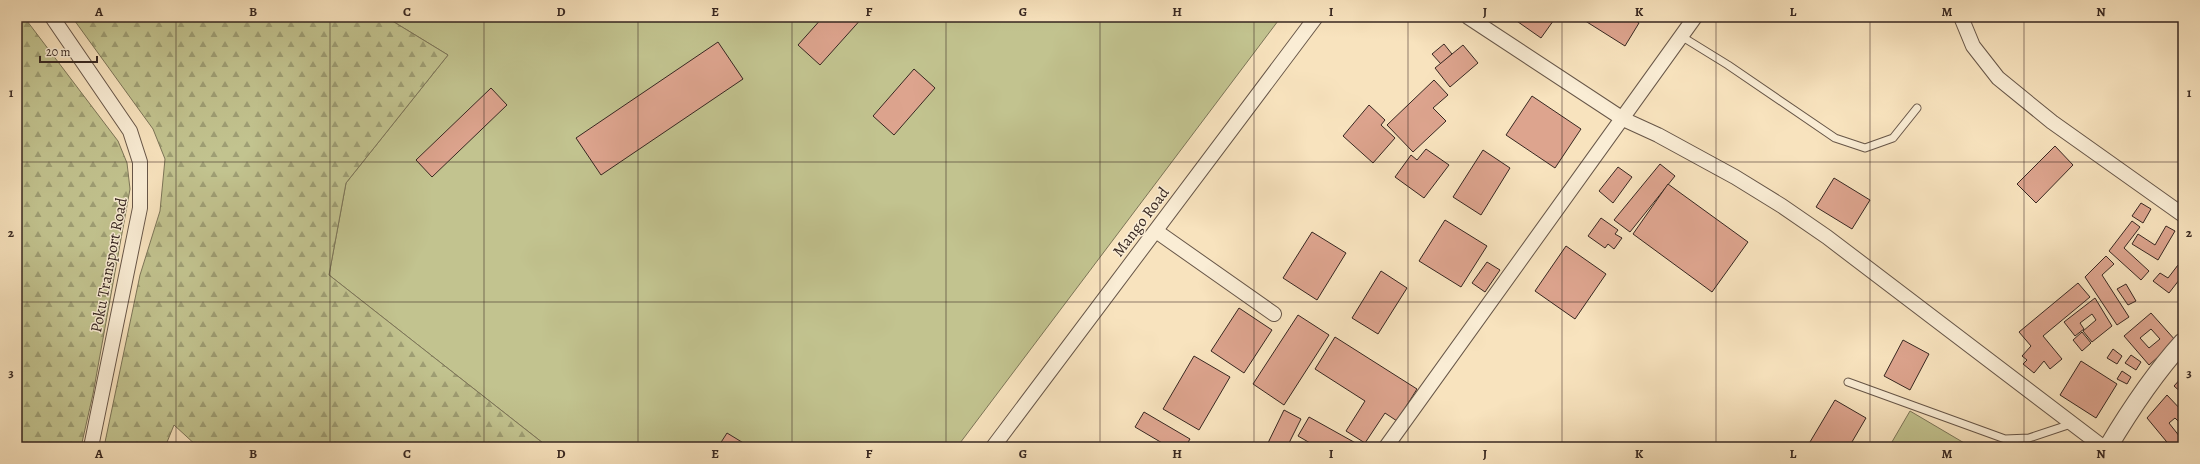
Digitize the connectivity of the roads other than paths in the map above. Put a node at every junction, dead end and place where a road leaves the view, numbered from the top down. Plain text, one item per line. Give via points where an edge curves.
1 (52, 17) edge
2 (1316, 17) edge
3 (1468, 17) edge
4 (1694, 17) edge
5 (1961, 17) edge
6 (1681, 36) junction
7 (1917, 108) dead end
8 (1623, 118) junction
9 (2183, 215) edge
10 (1156, 231) junction
11 (1274, 314) dead end
12 (2183, 342) edge
13 (1848, 382) dead end
14 (2071, 424) junction
15 (91, 447) edge
16 (993, 447) edge
17 (1386, 447) edge
18 (2103, 447) edge
19 (2108, 447) edge

1 - 15 street, Poku Transport Road via 130,131 140,162 140,208
2 - 10 street, Mango Road
3 - 8 street
4 - 6 street
5 - 9 street via 1973,46 1998,78 2052,122
6 - 7 lane via 1835,138 1865,148 1893,138
6 - 8 street
8 - 14 street via 1735,177 1782,206 1827,237
8 - 17 street
10 - 11 street
10 - 16 street, Mango Road
12 - 19 street via 2129,411
13 - 14 lane via 2005,439 2029,438
14 - 18 street

